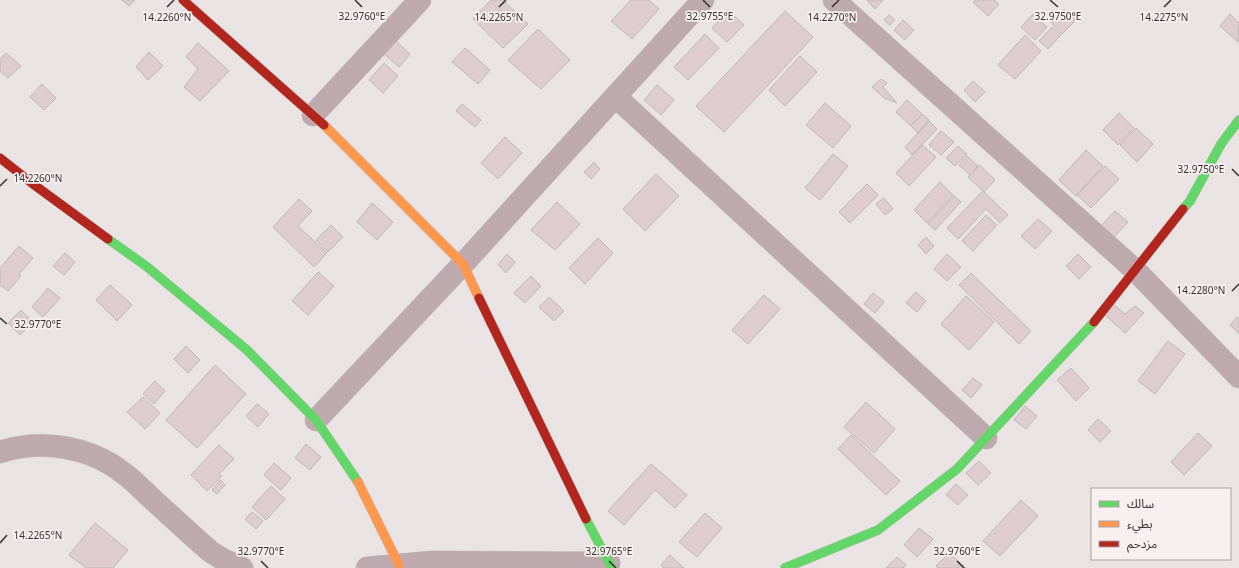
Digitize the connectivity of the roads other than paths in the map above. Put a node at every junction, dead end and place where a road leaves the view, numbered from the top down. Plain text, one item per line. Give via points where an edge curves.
1 (183, 0) edge
2 (420, 0) edge
3 (703, 0) edge
4 (834, 0) edge
5 (616, 97) junction
6 (313, 115) junction
7 (1239, 120) edge
8 (0, 158) edge
9 (463, 264) junction
10 (1135, 270) junction
11 (1239, 377) edge
12 (316, 420) junction
13 (986, 438) junction
14 (0, 452) edge
15 (399, 565) junction
16 (611, 566) edge
17 (242, 568) edge
18 (367, 568) edge
19 (784, 568) edge

1 - 6 street
2 - 6 street
3 - 5 street
4 - 10 street
5 - 9 street
5 - 13 street
6 - 9 street
7 - 10 street via 1222,144 1190,201
8 - 12 street via 146,266 247,350
9 - 12 street
9 - 16 street
10 - 11 street
10 - 13 street via 1089,328
12 - 15 street via 356,477
13 - 19 street via 957,469 878,530
14 - 17 street via 12,448 58,446 102,460 122,472 211,552
15 - 16 street via 431,562
15 - 18 street

